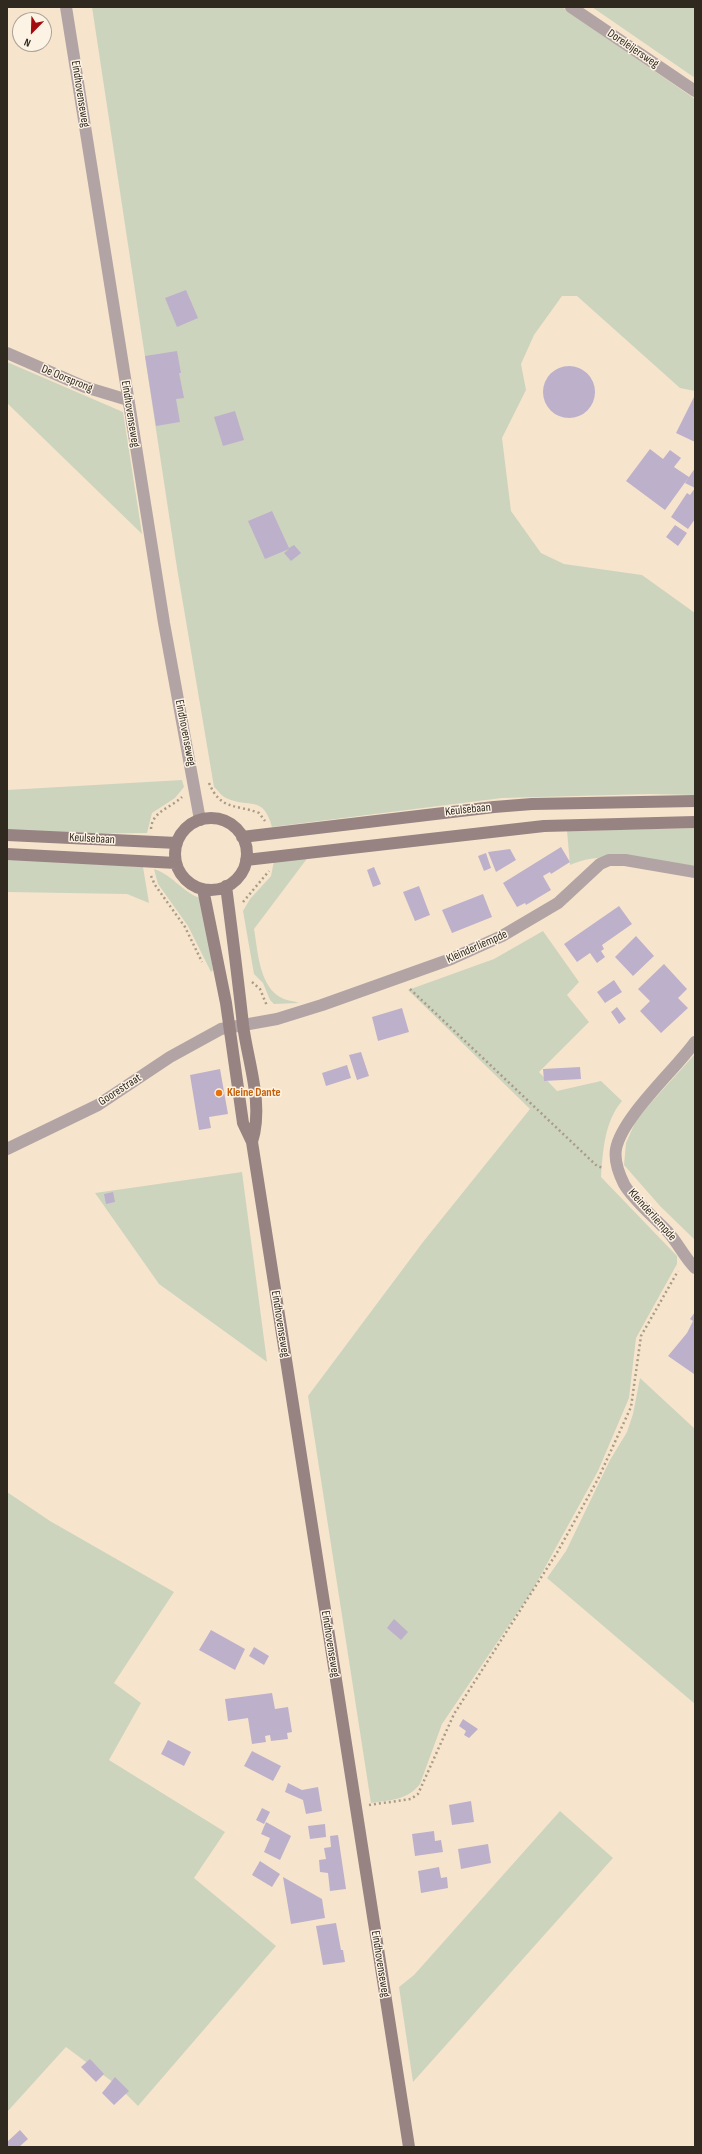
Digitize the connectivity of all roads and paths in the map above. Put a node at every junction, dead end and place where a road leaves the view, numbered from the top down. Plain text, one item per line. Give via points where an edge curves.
1 (66, 7) edge
2 (571, 7) edge
3 (695, 90) edge
4 (7, 353) edge
5 (128, 400) junction
6 (195, 788) junction
7 (695, 801) edge
8 (200, 820) junction
9 (695, 822) edge
10 (269, 834) junction
11 (7, 835) edge
12 (242, 837) junction
13 (150, 841) junction
14 (177, 843) junction
15 (7, 854) edge
16 (271, 857) junction
17 (246, 860) junction
18 (150, 861) junction
19 (176, 863) junction
20 (695, 872) edge
21 (226, 886) junction
22 (203, 889) junction
23 (243, 903) dead end
24 (204, 966) dead end
25 (399, 979) junction
26 (250, 980) dead end
27 (251, 987) dead end
28 (243, 1026) junction
29 (230, 1028) junction
30 (695, 1042) edge
31 (252, 1142) junction
32 (7, 1149) edge
33 (619, 1174) junction
34 (685, 1258) junction
35 (695, 1268) edge
36 (356, 1807) junction
37 (409, 2147) edge

1 - 5 street, Eindhovenseweg
2 - 3 street, Doreleijersweg
4 - 5 street, De Oorsprong via 85,387
5 - 6 street, Eindhovenseweg via 164,624
6 - 8 street, Eindhovenseweg
6 - 10 path via 211,787 222,802 232,807 260,813 264,817
6 - 13 path via 186,789 177,802 156,816 151,823
7 - 10 main road, Keulsebaan via 532,804
8 - 12 main road via 213,818 228,822
8 - 14 main road via 185,829
9 - 16 main road, Keulsebaan via 544,826
10 - 12 main road, Keulsebaan
11 - 13 main road, Keulsebaan
12 - 17 main road
13 - 14 main road, Keulsebaan
14 - 19 main road
15 - 18 main road, Keulsebaan
16 - 17 main road, Keulsebaan
16 - 23 path via 268,874
17 - 21 main road via 242,872
18 - 19 main road, Keulsebaan
18 - 24 path via 155,885 185,927
19 - 22 main road via 186,880
20 - 25 street, Kleinderliempde via 625,860 609,860 600,864 558,903 535,918 451,959
21 - 22 main road
21 - 28 main road, Eindhovenseweg
22 - 29 main road, Eindhovenseweg
25 - 28 street, Kleinderliempde via 277,1019
25 - 33 path via 597,1166
26 - 27 path
28 - 29 street, Goorestraat
28 - 31 main road, Eindhovenseweg via 257,1120
29 - 31 main road, Eindhovenseweg via 243,1123
29 - 32 street, Goorestraat via 221,1029 195,1042 98,1105
30 - 33 street, Kleinderliempde via 627,1125 616,1149
31 - 36 main road, Eindhovenseweg
33 - 34 street, Kleinderliempde via 625,1186 672,1237
34 - 35 street, Kleinderliempde
34 - 36 path via 641,1336 631,1407 598,1479 558,1551 454,1714 418,1794 411,1799
36 - 37 main road, Eindhovenseweg

